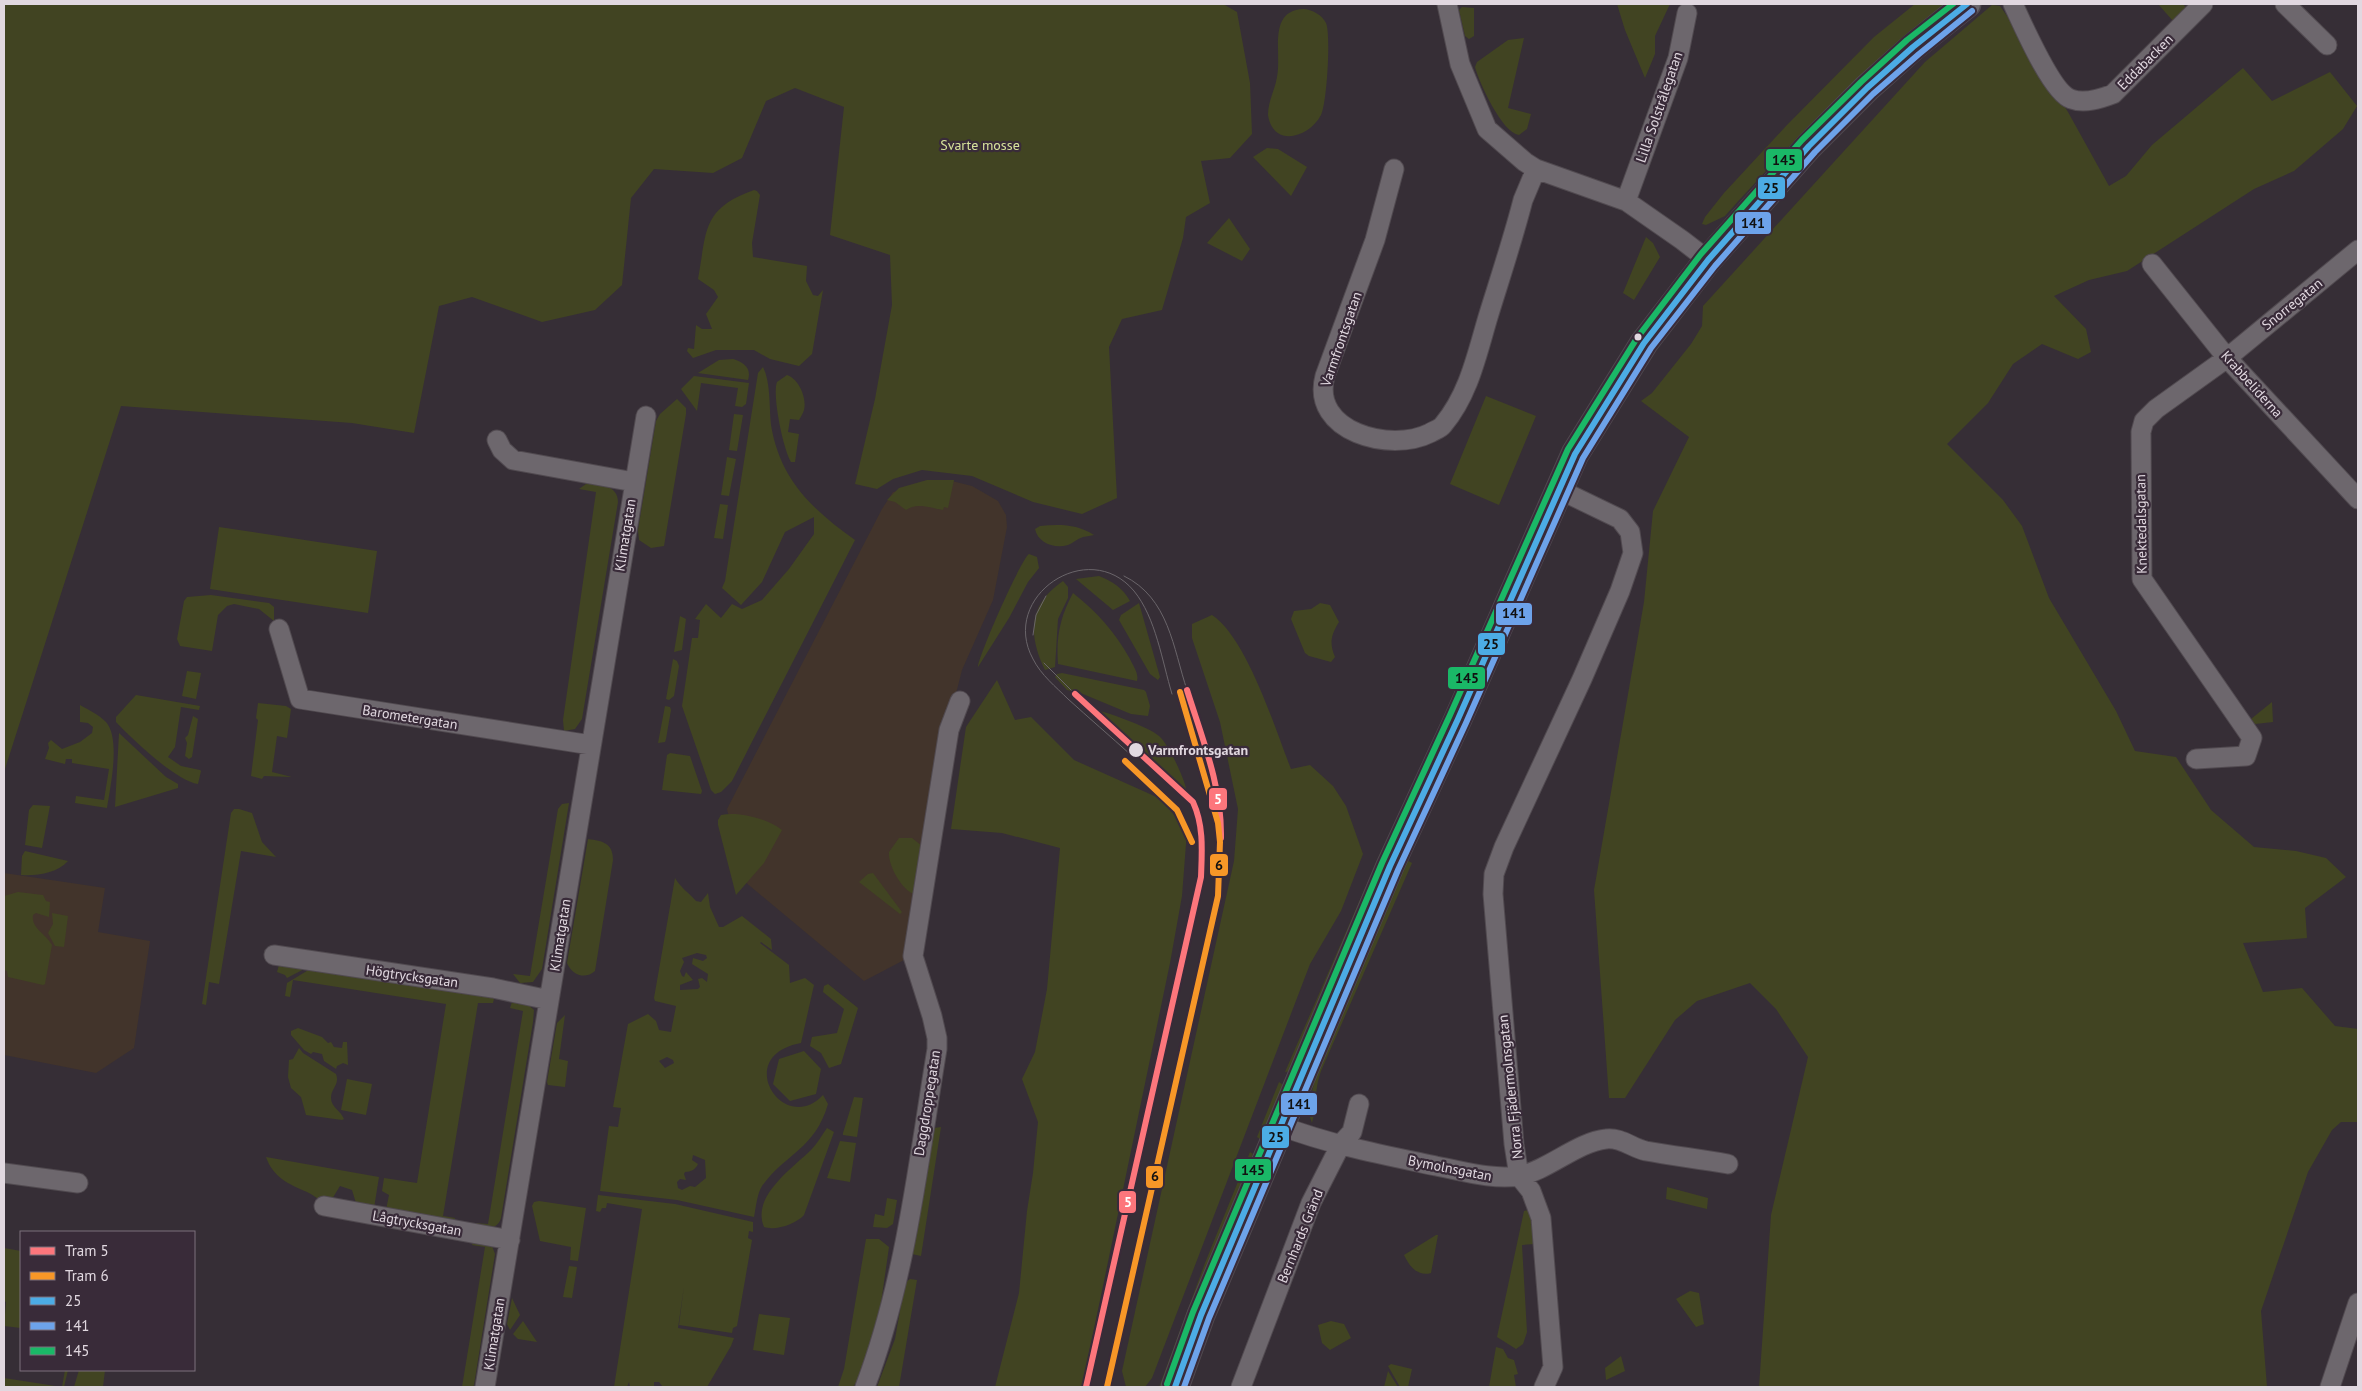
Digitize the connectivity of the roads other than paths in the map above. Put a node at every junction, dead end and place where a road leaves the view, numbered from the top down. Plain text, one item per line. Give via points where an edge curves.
1 (1447, 4) edge
2 (1967, 4) edge
3 (2013, 4) edge
4 (2203, 4) edge
5 (2285, 4) edge
6 (1687, 13) dead end
7 (2327, 45) dead end
8 (1536, 168) junction
9 (1394, 169) dead end
10 (1626, 201) junction
11 (2358, 250) edge
12 (1708, 260) junction
13 (2152, 264) dead end
14 (2226, 358) junction
15 (646, 416) dead end
16 (497, 440) dead end
17 (634, 482) junction
18 (1558, 489) junction
19 (2358, 499) edge
20 (279, 629) dead end
21 (960, 701) dead end
22 (591, 745) junction
23 (2196, 760) dead end
24 (274, 955) dead end
25 (549, 1000) junction
26 (1358, 1104) dead end
27 (1281, 1126) junction
28 (1341, 1144) junction
29 (1728, 1164) dead end
30 (4, 1173) edge
31 (1519, 1176) junction
32 (78, 1183) dead end
33 (324, 1206) dead end
34 (510, 1240) junction
35 (2358, 1303) edge
36 (486, 1387) edge
37 (865, 1387) edge
38 (1175, 1387) edge
39 (1241, 1387) edge
40 (1544, 1387) edge
41 (2330, 1387) edge

1 - 8 street via 1460,64 1487,129
2 - 12 street via 1867,88 1809,146
3 - 4 street, Eddabacken via 2060,92 2079,101 2113,94
5 - 7 street
6 - 10 street, Lilla Solstrålegatan via 1678,58
8 - 9 street, Varmfrontsgatan via 1523,200 1464,394 1442,427 1403,442 1384,441 1350,429 1330,414 1323,394 1325,376 1376,240
8 - 10 street
10 - 12 street
11 - 14 street, Snorregatan
12 - 18 street via 1644,343 1574,454
13 - 14 street, Krabbeliderna
14 - 19 street, Krabbeliderna
14 - 23 street, Knektedalsgatan via 2144,421 2140,452 2142,579 2252,738 2246,756
15 - 17 street, Klimatgatan
16 - 17 street, Klimatgatan via 512,460
17 - 22 street, Klimatgatan
18 - 27 street via 1458,720 1390,866
18 - 31 street, Norra Fjädermolnsgatan via 1620,518 1630,532 1633,553 1582,680 1495,869 1493,894
20 - 22 street, Barometergatan via 300,699
21 - 37 street, Daggdroppegatan via 949,730 913,956 932,1016 937,1049 896,1287 881,1344
22 - 25 street, Klimatgatan
24 - 25 street, Högtrycksgatan via 493,988
25 - 34 street, Klimatgatan
26 - 28 street via 1352,1132
27 - 28 street
27 - 38 street via 1201,1316
28 - 31 street, Bymolnsgatan via 1478,1174
28 - 39 street, Bernhards Gränd via 1311,1203
29 - 31 street, Bymolnsgatan via 1644,1151 1617,1139 1606,1139
30 - 32 street
31 - 40 street, Norra Fjädermolnsgatan via 1531,1191 1541,1218 1553,1367
33 - 34 street, Lågtrycksgatan
34 - 36 street, Klimatgatan
35 - 41 street

